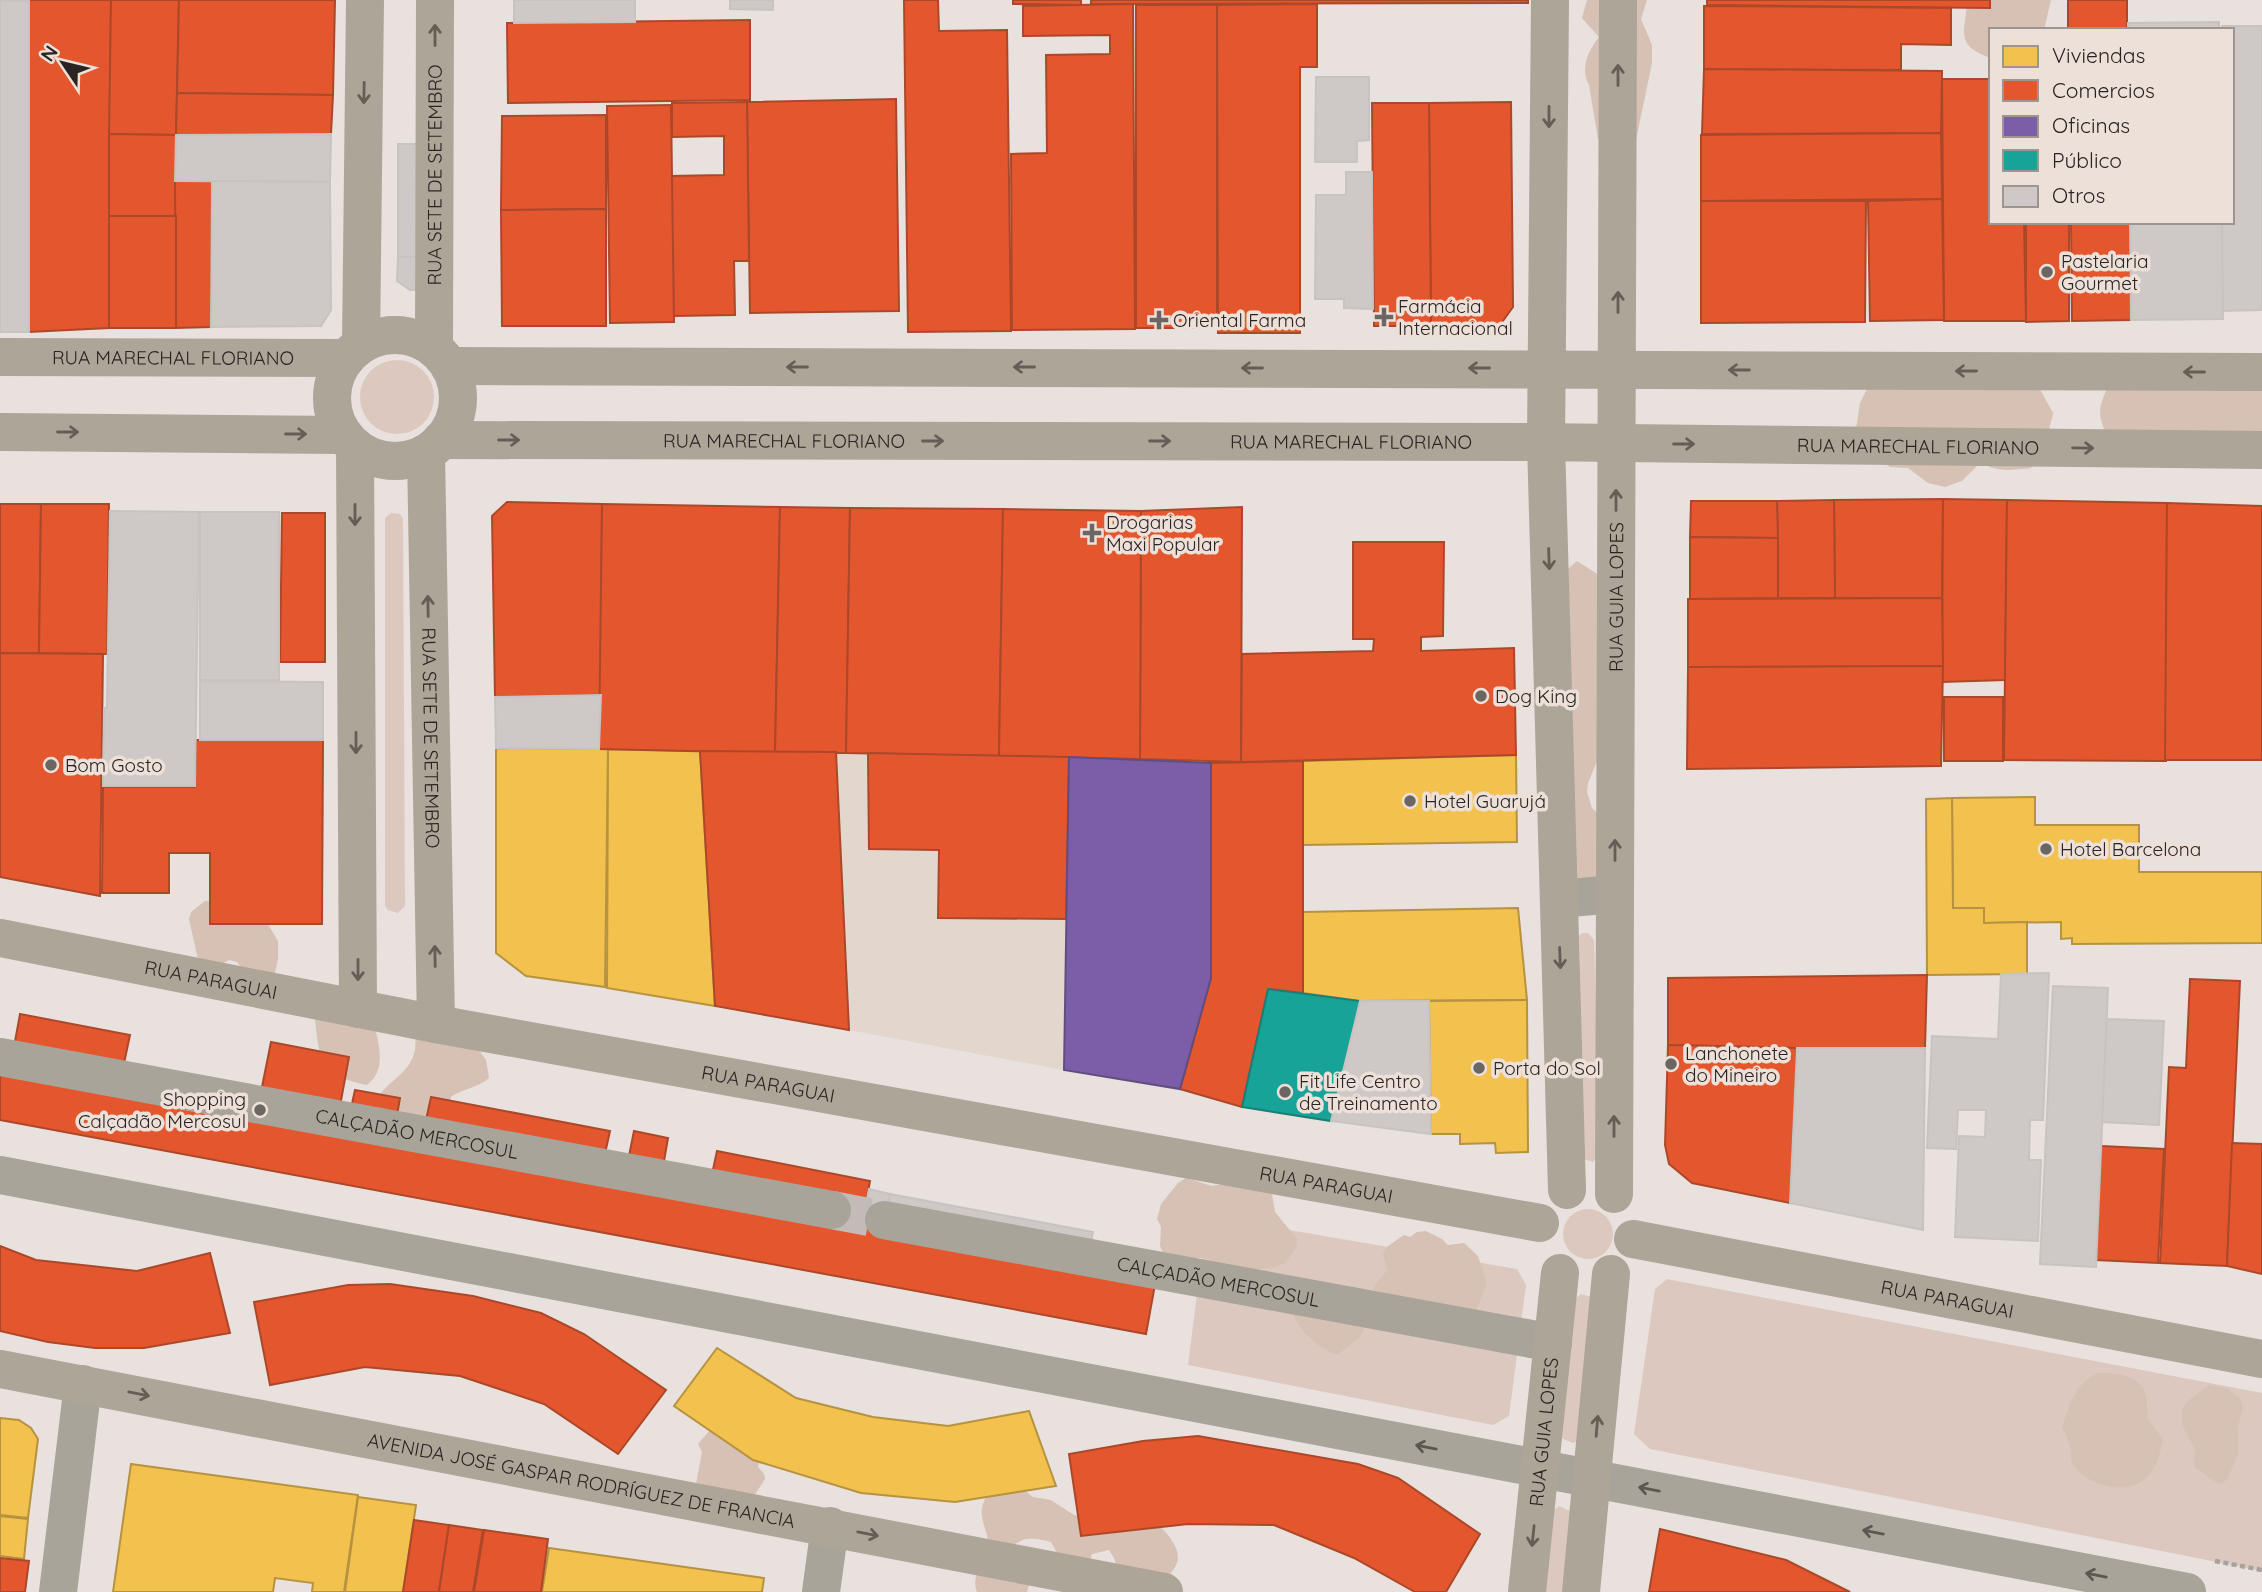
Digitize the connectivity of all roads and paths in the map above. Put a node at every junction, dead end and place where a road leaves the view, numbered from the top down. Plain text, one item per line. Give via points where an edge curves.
1 (365, 0) edge
2 (435, 0) edge
3 (1550, 0) edge
4 (1618, 0) edge
5 (354, 351) junction
6 (0, 357) edge
7 (441, 357) junction
8 (1548, 368) junction
9 (1618, 370) junction
10 (2262, 372) edge
11 (0, 432) edge
12 (349, 441) junction
13 (1546, 442) junction
14 (1616, 443) junction
15 (434, 447) junction
16 (2262, 450) edge
17 (1615, 894) junction
18 (1559, 899) junction
19 (0, 938) edge
20 (358, 1009) junction
21 (436, 1024) junction
22 (0, 1057) edge
23 (0, 1175) edge
24 (1567, 1190) junction
25 (1614, 1194) junction
26 (832, 1210) tunnel mouth
27 (884, 1220) tunnel mouth
28 (1540, 1223) junction
29 (1633, 1239) junction
30 (1560, 1273) junction
31 (1611, 1274) junction
32 (1553, 1343) junction
33 (2262, 1359) edge
34 (0, 1368) edge
35 (83, 1384) junction
36 (1540, 1469) junction
37 (1592, 1479) junction
38 (830, 1526) junction
39 (58, 1592) edge
40 (821, 1592) edge
41 (1164, 1592) edge
42 (1527, 1592) edge
43 (1581, 1592) edge
44 (2187, 1592) edge

1 -> 5 main road
7 -> 2 main road, RUA SETE DE SETEMBRO
3 -> 8 main road
9 -> 4 main road, RUA GUIA LOPES
5 - 6 main road, RUA MARECHAL FLORIANO
5 - 7 main road via 381,336 399,335 422,341
5 - 12 main road via 335,379 332,396 333,413
8 -> 7 main road
7 - 15 main road via 454,376 457,402 455,416
8 - 9 main road
8 - 13 main road
10 -> 9 main road
9 - 14 main road, RUA GUIA LOPES
11 -> 12 main road
12 - 15 main road via 378,459 392,461
12 -> 20 main road
13 - 14 main road, RUA MARECHAL FLORIANO
15 -> 13 main road, RUA MARECHAL FLORIANO
13 -> 18 main road
14 -> 16 main road, RUA MARECHAL FLORIANO
17 -> 14 main road, RUA GUIA LOPES
21 -> 15 main road, RUA SETE DE SETEMBRO
17 - 18 street
25 -> 17 main road, RUA GUIA LOPES
18 -> 24 main road
19 - 20 main road, RUA PARAGUAI
20 - 21 main road, RUA PARAGUAI
21 - 28 main road, RUA PARAGUAI
22 - 26 street, CALÇADÃO MERCOSUL
36 -> 23 street
24 - 25 main road via 1596,1187
24 - 28 main road via 1545,1210
25 - 29 main road via 1631,1217
27 - 32 street, CALÇADÃO MERCOSUL
28 - 30 main road via 1542,1251
29 - 31 main road via 1624,1262
29 - 33 main road, RUA PARAGUAI
30 - 31 main road via 1586,1281
30 - 32 main road, RUA GUIA LOPES
37 -> 31 main road
32 - 36 main road, RUA GUIA LOPES
34 - 35 main road, AVENIDA JOSÉ GASPAR RODRÍGUEZ DE FRANCIA
35 -> 38 main road, AVENIDA JOSÉ GASPAR RODRÍGUEZ DE FRANCIA
35 - 39 street
36 - 37 street
36 -> 42 main road, RUA GUIA LOPES
37 - 43 main road
44 -> 37 street
38 - 40 street
38 -> 41 main road, AVENIDA JOSÉ GASPAR RODRÍGUEZ DE FRANCIA

